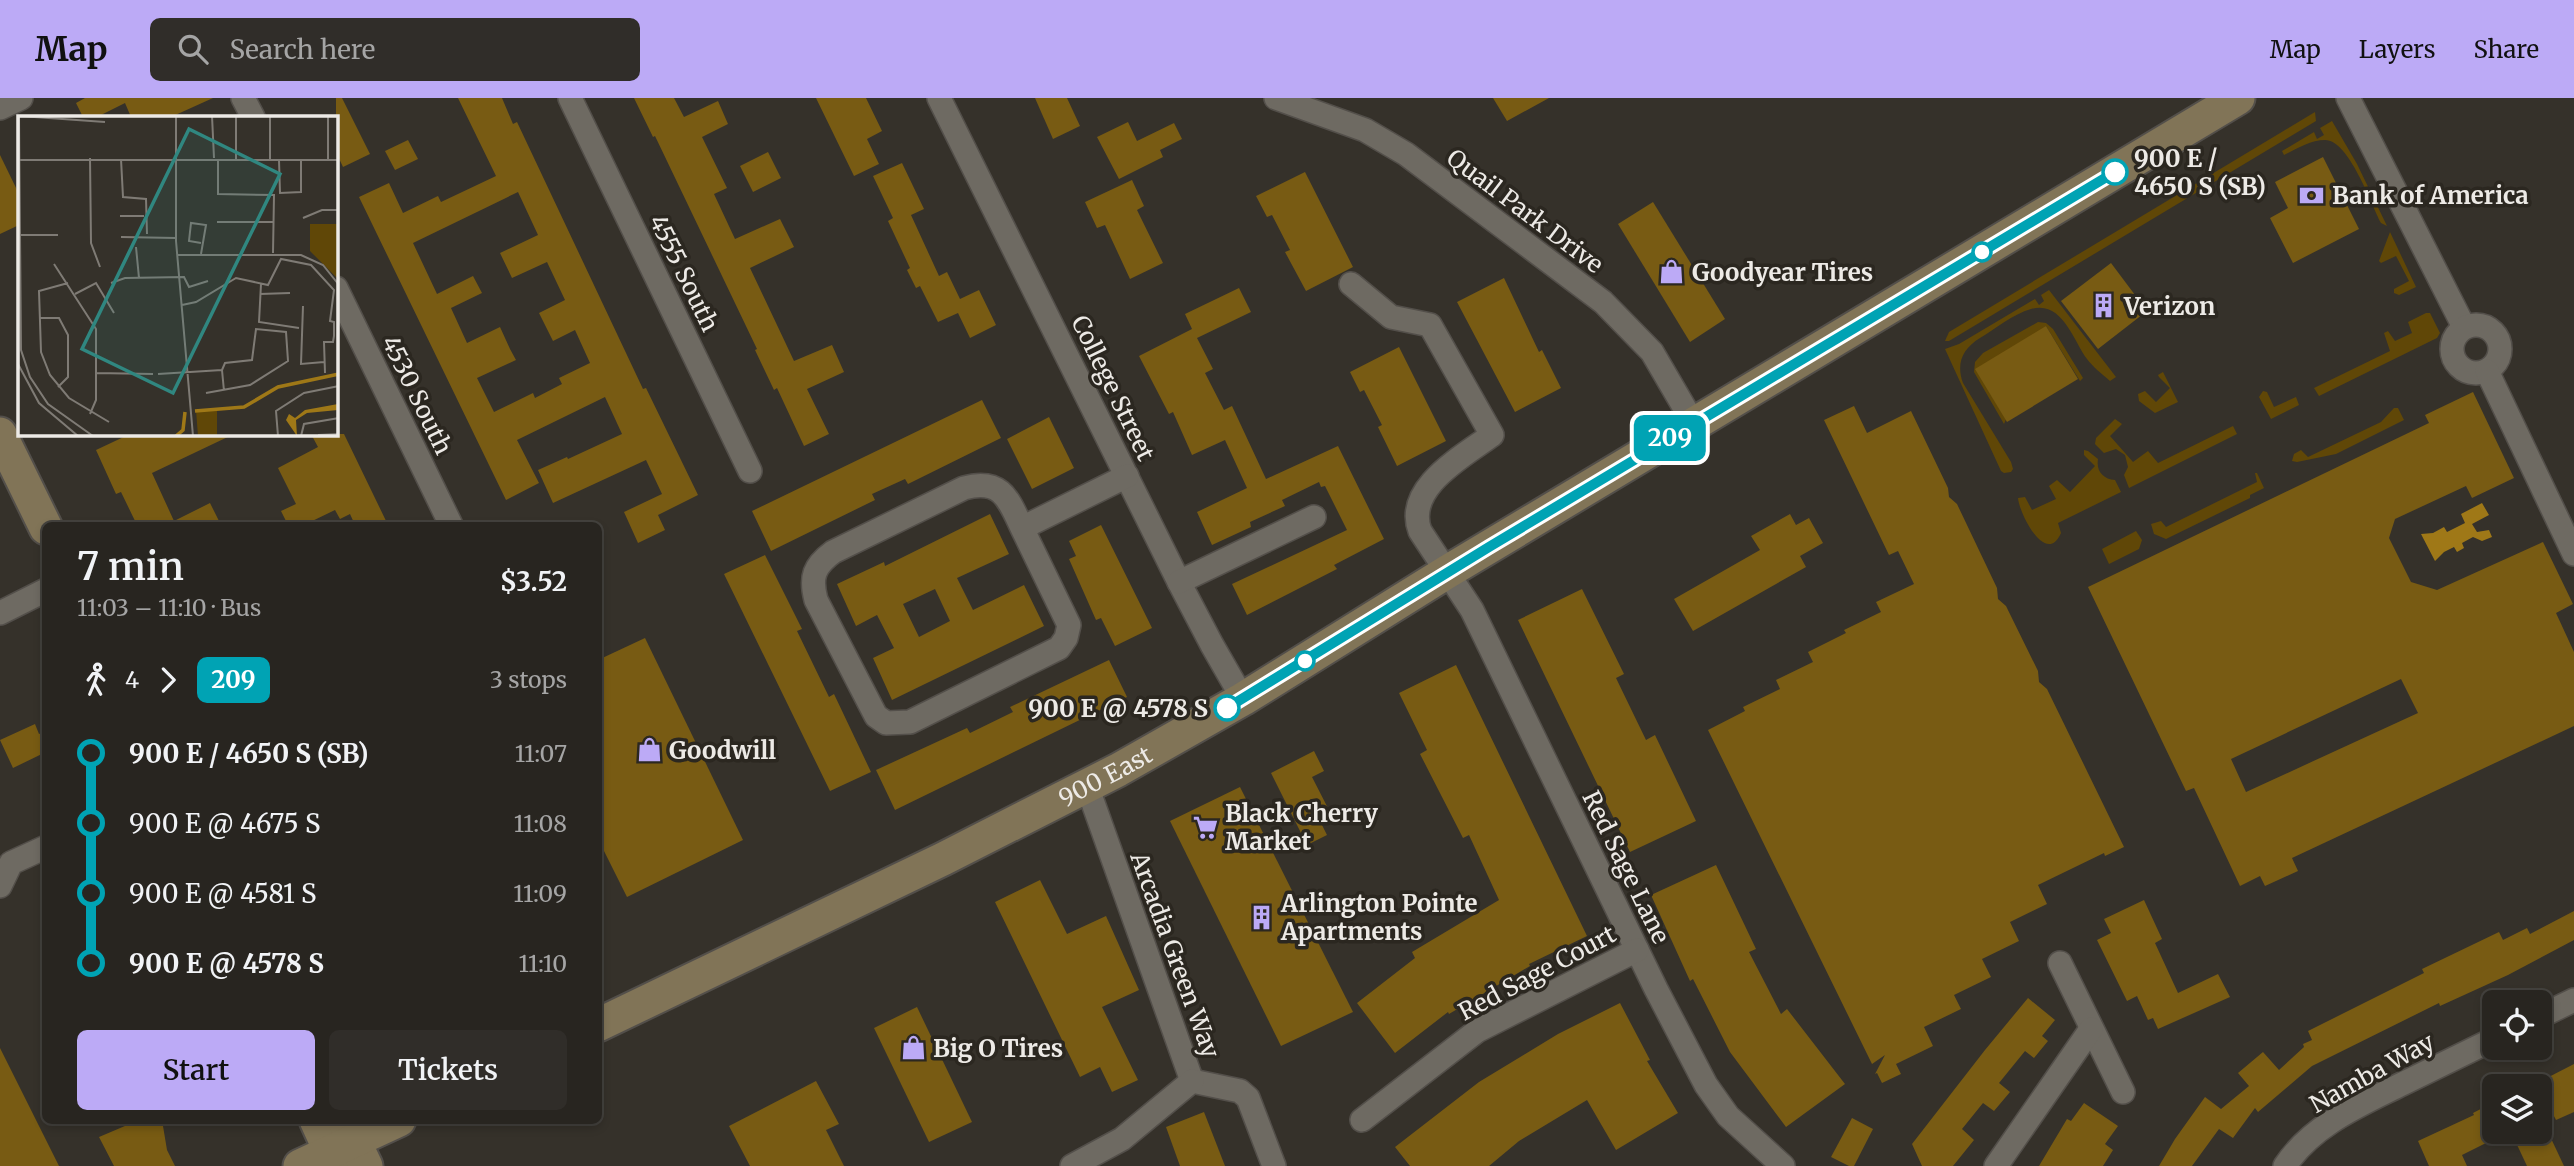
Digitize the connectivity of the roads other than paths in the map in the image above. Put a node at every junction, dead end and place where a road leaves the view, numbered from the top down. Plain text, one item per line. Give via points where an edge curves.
1 (22, 98) edge
2 (243, 98) edge
3 (570, 98) edge
4 (939, 98) edge
5 (1276, 98) edge
6 (2238, 98) edge
7 (2348, 98) edge
8 (0, 108) edge
9 (252, 116) edge
10 (1351, 284) dead end
11 (338, 292) edge
12 (2463, 327) junction
13 (2487, 370) junction
14 (1694, 424) junction
15 (0, 434) edge
16 (750, 471) dead end
17 (1127, 476) junction
18 (1314, 517) dead end
19 (43, 522) edge
20 (450, 522) edge
21 (1023, 528) junction
22 (2574, 554) edge
23 (1447, 572) junction
24 (1179, 582) junction
25 (42, 592) edge
26 (0, 613) edge
27 (1243, 699) junction
28 (1087, 786) junction
29 (42, 849) edge
30 (0, 886) edge
31 (1637, 950) junction
32 (2060, 963) dead end
33 (2574, 1000) edge
34 (2552, 1011) edge
35 (602, 1023) edge
36 (2091, 1029) junction
37 (2482, 1045) edge
38 (1192, 1081) junction
39 (2123, 1091) dead end
40 (1362, 1120) dead end
41 (320, 1124) edge
42 (392, 1124) edge
43 (346, 1149) edge
44 (300, 1166) edge
45 (1072, 1166) edge
46 (1274, 1166) edge
47 (1783, 1166) edge
48 (1996, 1166) edge
49 (2285, 1166) edge

1 - 8 street
2 - 9 street
3 - 16 street, 4555 South
4 - 17 street, College Street
5 - 14 street, Quail Park Drive via 1365,130 1406,154 1603,302 1652,352
6 - 14 main road, 900 East
7 - 12 street
10 - 23 street, Red Sage Lane via 1391,317 1430,325 1492,435 1426,487 1417,509 1420,531
11 - 20 street, 4530 South
12 - 13 street via 2451,346 2454,360 2465,371
12 - 13 street via 2481,325 2495,334 2500,349
13 - 22 street
14 - 23 main road, 900 East
15 - 19 main road
17 - 21 street
17 - 24 street, College Street
18 - 24 street
21 - 21 street via 1069,625 1059,648 910,722 886,723 876,716 816,600 813,572 821,561 980,484 997,489 1010,501
23 - 27 main road, 900 East
23 - 31 street, Red Sage Lane via 1472,610
24 - 27 street, College Street
25 - 26 street
27 - 28 main road, 900 East
28 - 35 main road, 900 East
28 - 38 street, Arcadia Green Way
29 - 30 street via 11,863
31 - 40 street, Red Sage Court via 1477,1031
31 - 47 street, Red Sage Lane via 1706,1085 1728,1116
32 - 36 street
33 - 34 street
36 - 39 street
36 - 48 street
37 - 49 street, Namba Way via 2325,1125
38 - 45 street, Arcadia Green Way via 1122,1139
38 - 46 street via 1240,1091 1248,1098
41 - 43 main road
42 - 43 main road
43 - 44 main road

